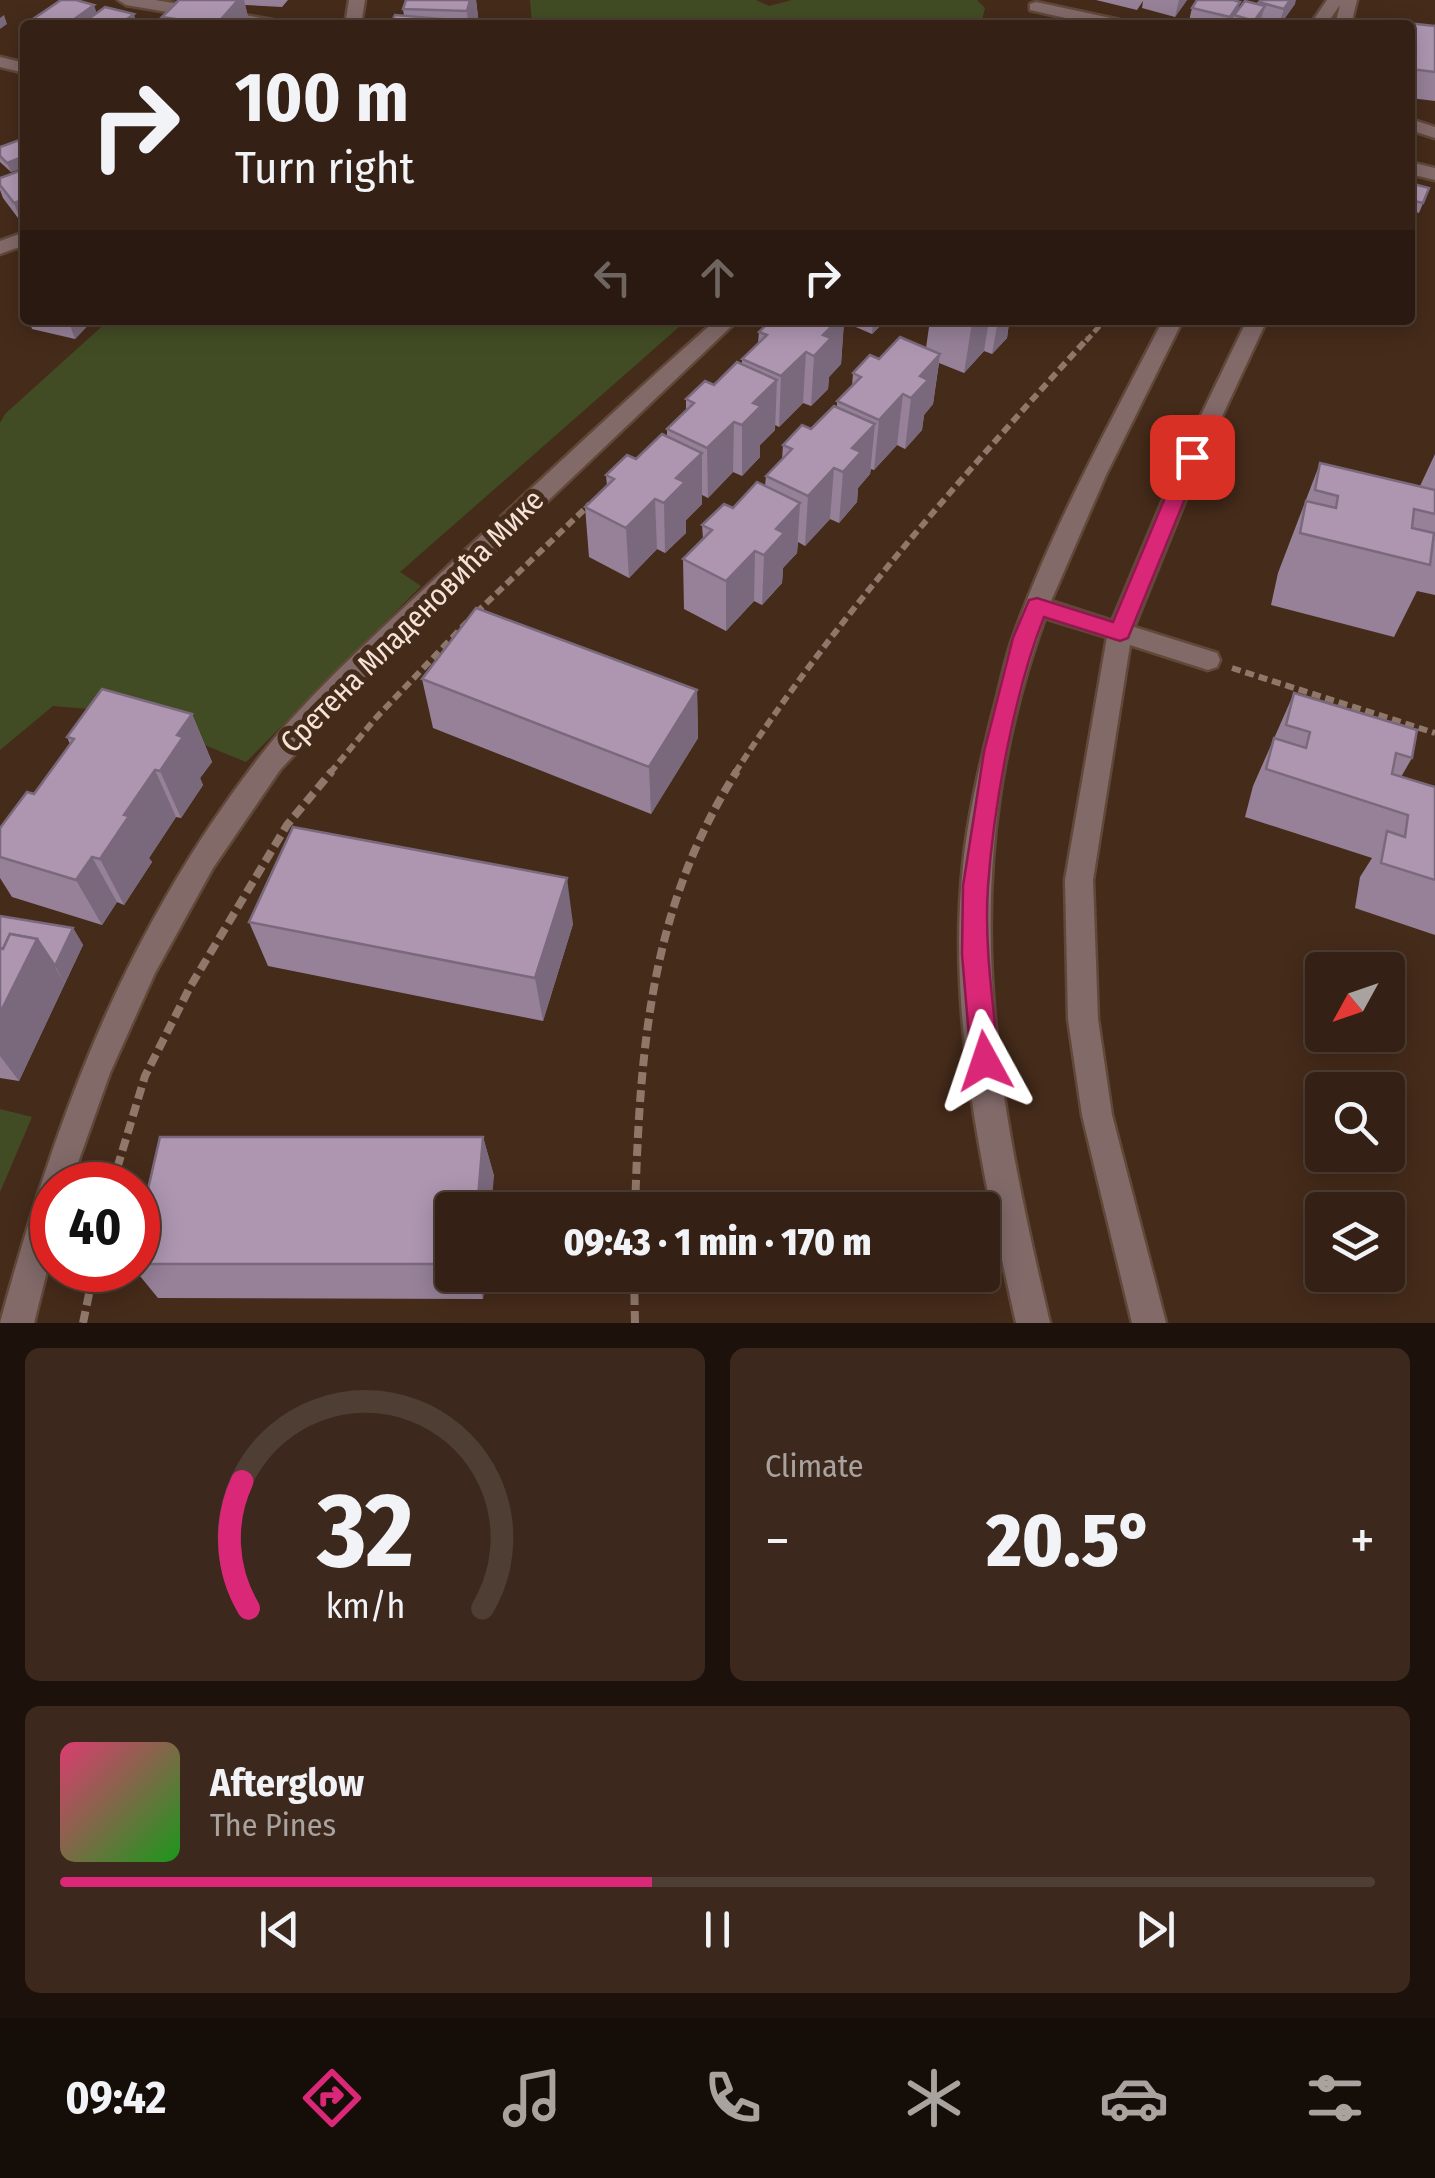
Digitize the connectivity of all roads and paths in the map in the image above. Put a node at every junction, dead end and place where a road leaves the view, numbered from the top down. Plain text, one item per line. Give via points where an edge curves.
1 (126, 0) edge
2 (1033, 11) edge
3 (244, 20) edge
4 (1089, 20) edge
5 (722, 325) edge
6 (1100, 325) edge
7 (1170, 325) edge
8 (1254, 325) edge
9 (592, 502) edge
10 (1037, 606) junction
11 (1120, 632) junction
12 (1208, 660) joint
13 (1435, 734) edge
14 (62, 1162) edge
15 (119, 1162) edge
16 (636, 1192) edge
17 (30, 1276) edge
18 (89, 1292) edge
19 (634, 1292) edge
20 (17, 1323) edge
21 (82, 1323) edge
22 (635, 1323) edge
23 (1033, 1323) edge
24 (1149, 1323) edge

1 - 3 street
2 - 4 street
5 - 14 street, Сретена Младеновића Мике via 374,651 273,760 187,886 134,984
6 - 16 path via 982,454 755,738 696,841 657,962 638,1110
7 - 10 street via 1080,500
8 - 11 street
9 - 15 path via 445,643 287,825 145,1076
10 - 11 street
10 - 23 street via 990,784 975,954 1002,1188
11 - 12 street
11 - 24 street via 1085,828 1078,942 1097,1114
12 - 13 path
17 - 20 street, Сретена Младеновића Мике
18 - 21 path
19 - 22 path

